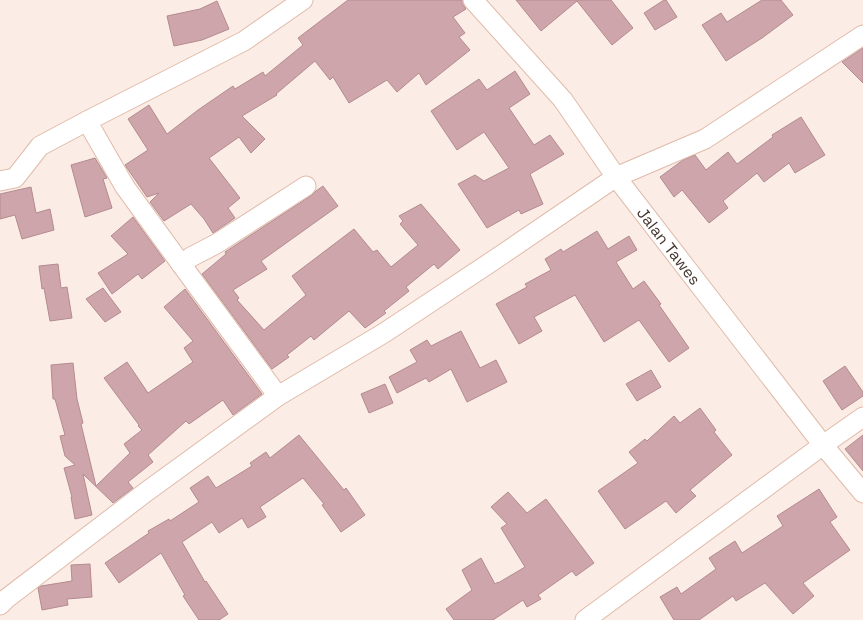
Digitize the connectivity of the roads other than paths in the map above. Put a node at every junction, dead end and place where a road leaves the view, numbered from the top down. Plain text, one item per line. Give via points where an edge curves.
1 (473, 0) edge
2 (294, 2) edge
3 (863, 35) edge
4 (87, 121) junction
5 (616, 177) junction
6 (0, 181) edge
7 (306, 186) dead end
8 (181, 264) junction
9 (278, 396) junction
10 (863, 417) edge
11 (823, 444) junction
12 (863, 493) edge
13 (0, 605) edge
14 (585, 620) edge

1 - 5 street, Jalan Tawes via 563,100
2 - 4 street via 244,41
3 - 5 street via 705,139
4 - 6 street via 40,146 15,178
4 - 8 street via 125,187
5 - 9 street via 384,333
5 - 11 street, Jalan Tawes
7 - 8 street
8 - 9 street
9 - 13 street via 146,492
10 - 11 street
11 - 12 street, Jalan Tawes
11 - 14 street

